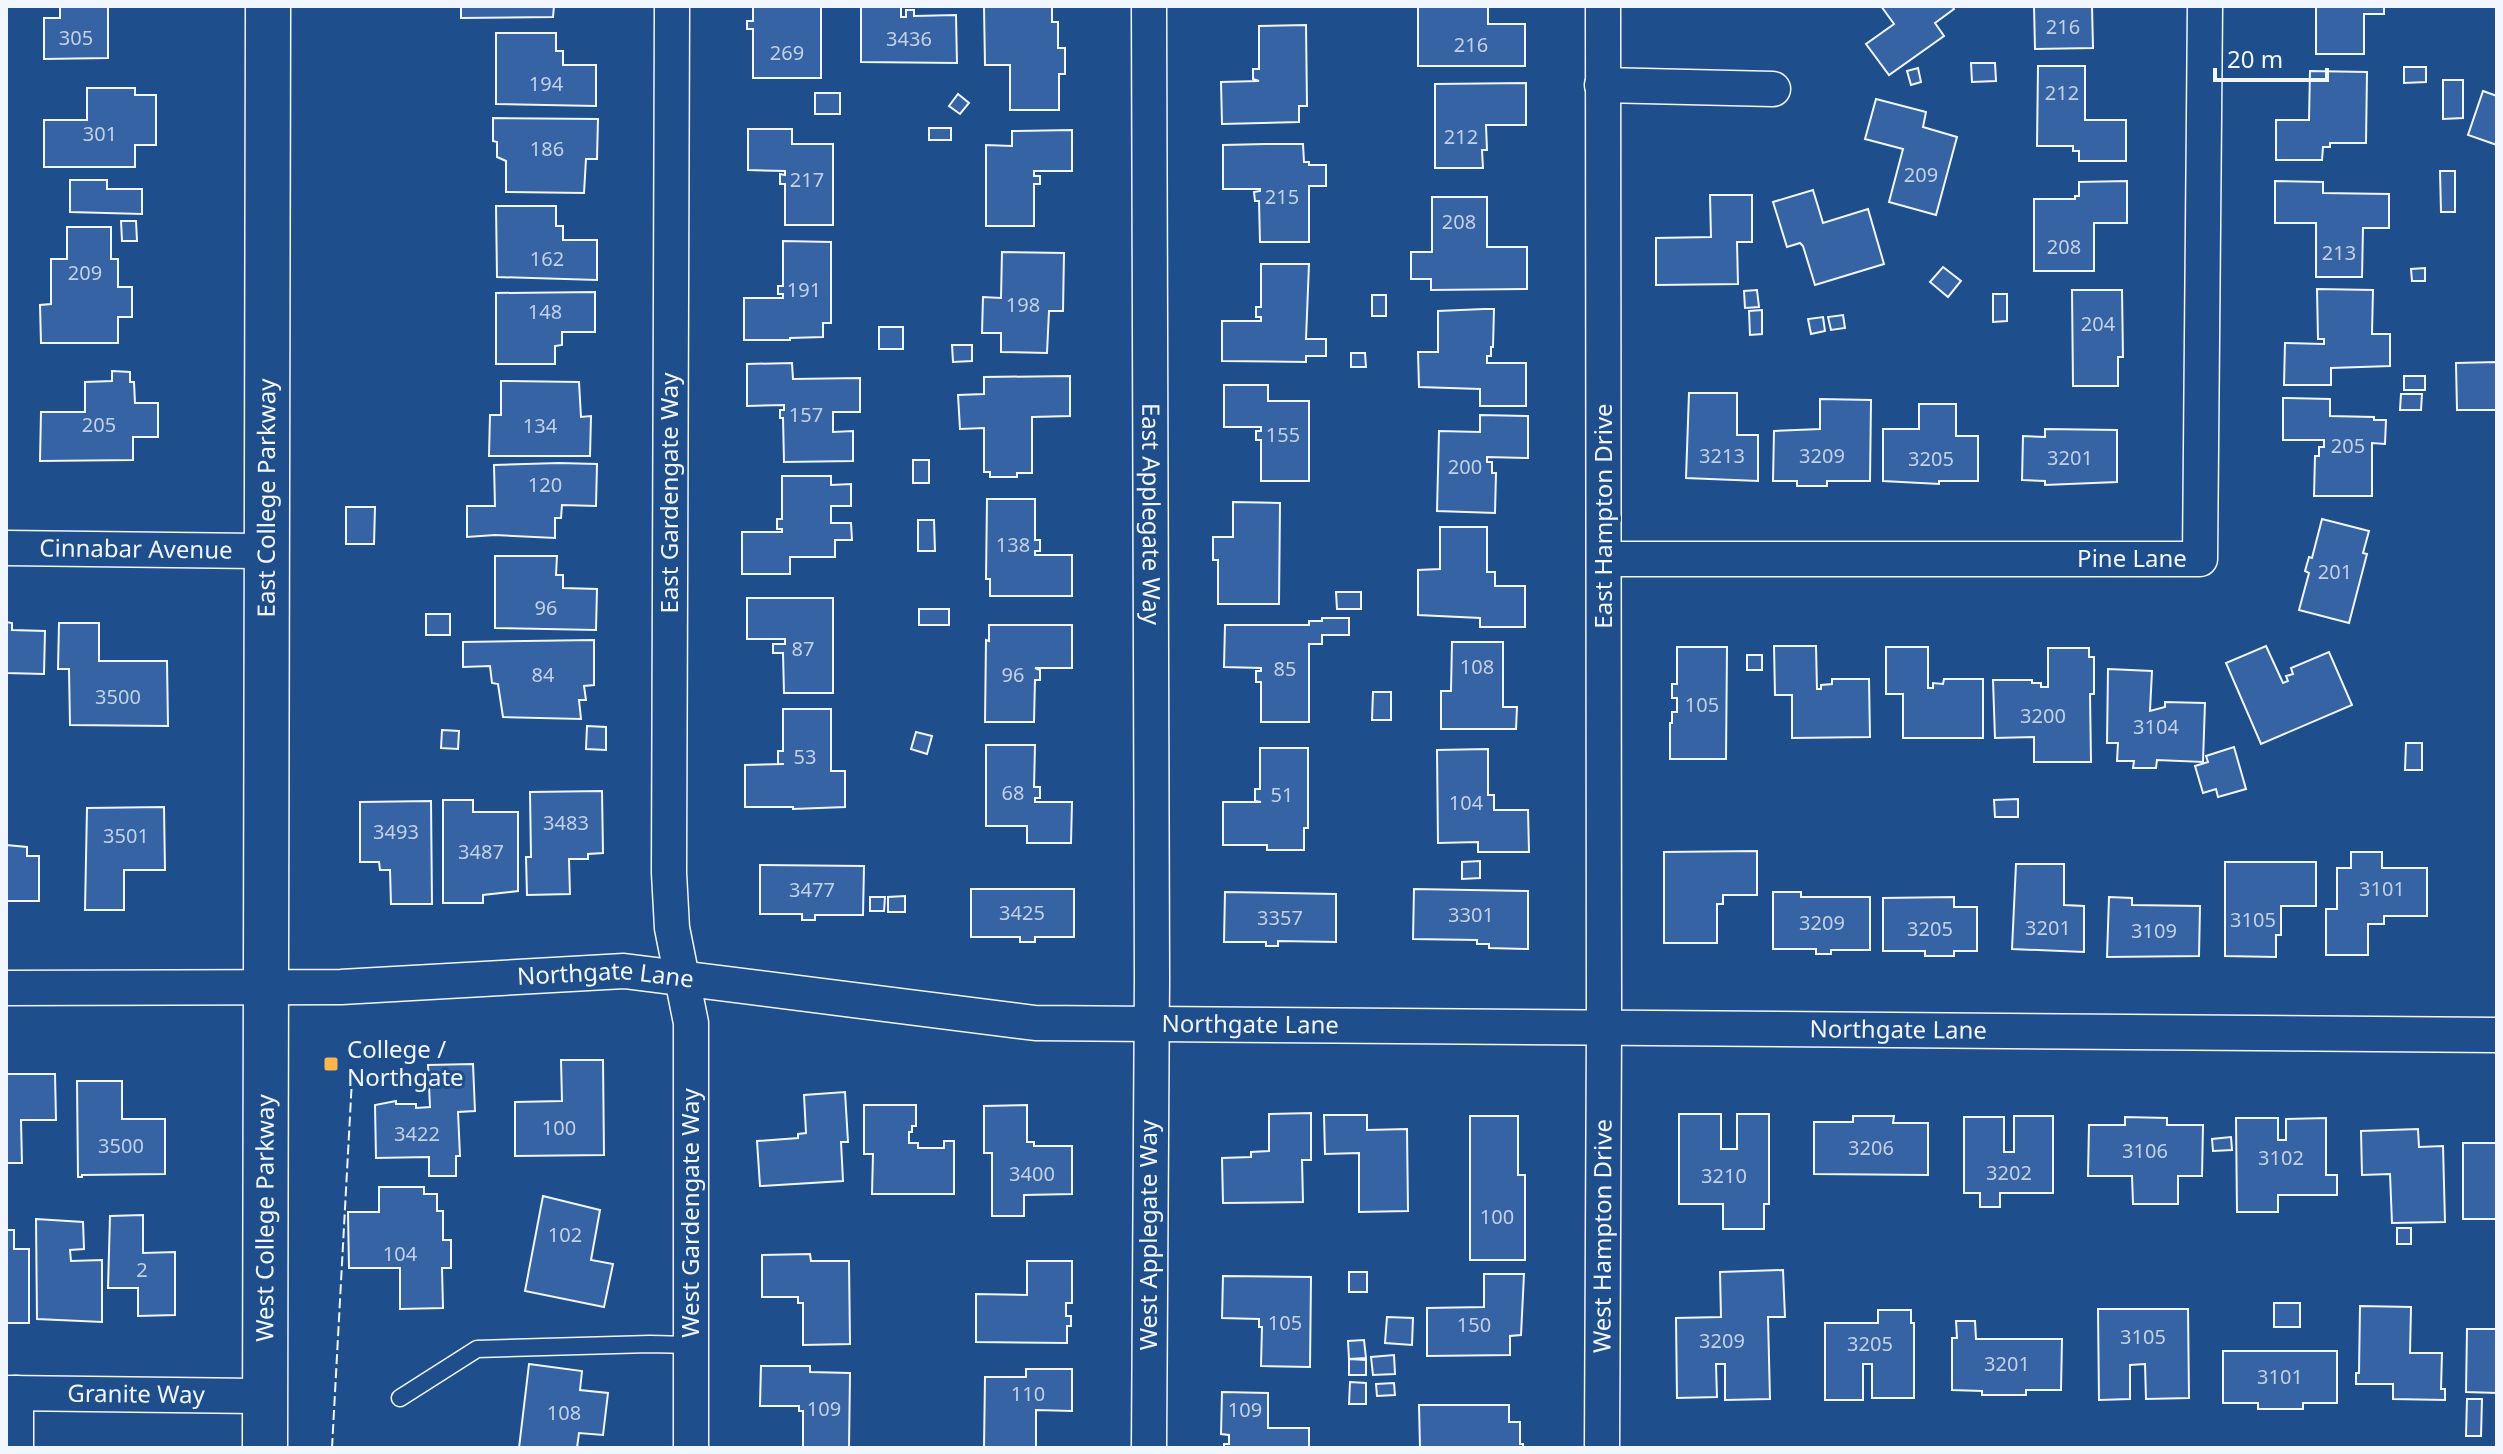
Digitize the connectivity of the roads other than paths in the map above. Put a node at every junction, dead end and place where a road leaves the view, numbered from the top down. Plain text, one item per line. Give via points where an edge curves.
1 (268, 6) edge
2 (672, 6) edge
3 (1149, 6) edge
4 (1603, 6) edge
5 (2205, 6) edge
6 (1602, 85) junction
7 (1773, 89) dead end
8 (6, 548) edge
9 (266, 551) junction
10 (1604, 559) junction
11 (681, 979) junction
12 (6, 988) edge
13 (266, 988) junction
14 (1152, 1023) junction
15 (1604, 1026) junction
16 (2497, 1035) edge
17 (691, 1345) junction
18 (11, 1393) edge
19 (266, 1396) junction
20 (400, 1398) dead end
21 (16, 1448) edge
22 (265, 1448) edge
23 (691, 1448) edge
24 (1149, 1448) edge
25 (1602, 1448) edge

1 - 9 main road, East College Parkway
2 - 11 street, East Gardengate Way via 669,873
3 - 14 street, East Applegate Way
4 - 6 street, East Hampton Drive
5 - 10 street, Pine Lane via 2200,559
6 - 7 street
6 - 10 street, East Hampton Drive
8 - 9 street, Cinnabar Avenue
9 - 13 main road, East College Parkway
10 - 15 street, East Hampton Drive
11 - 13 street, Northgate Lane via 624,971
11 - 14 street, Northgate Lane via 1035,1023
11 - 17 street, West Gardengate Way via 691,1023
12 - 13 street, Northgate Lane
13 - 19 main road, West College Parkway
14 - 15 street, Northgate Lane
14 - 24 street, West Applegate Way
15 - 16 street, Northgate Lane
15 - 25 street, West Hampton Drive
17 - 20 lane via 477,1349
17 - 23 street, West Gardengate Way
18 - 19 street, Granite Way
18 - 21 street
19 - 22 main road, West College Parkway

